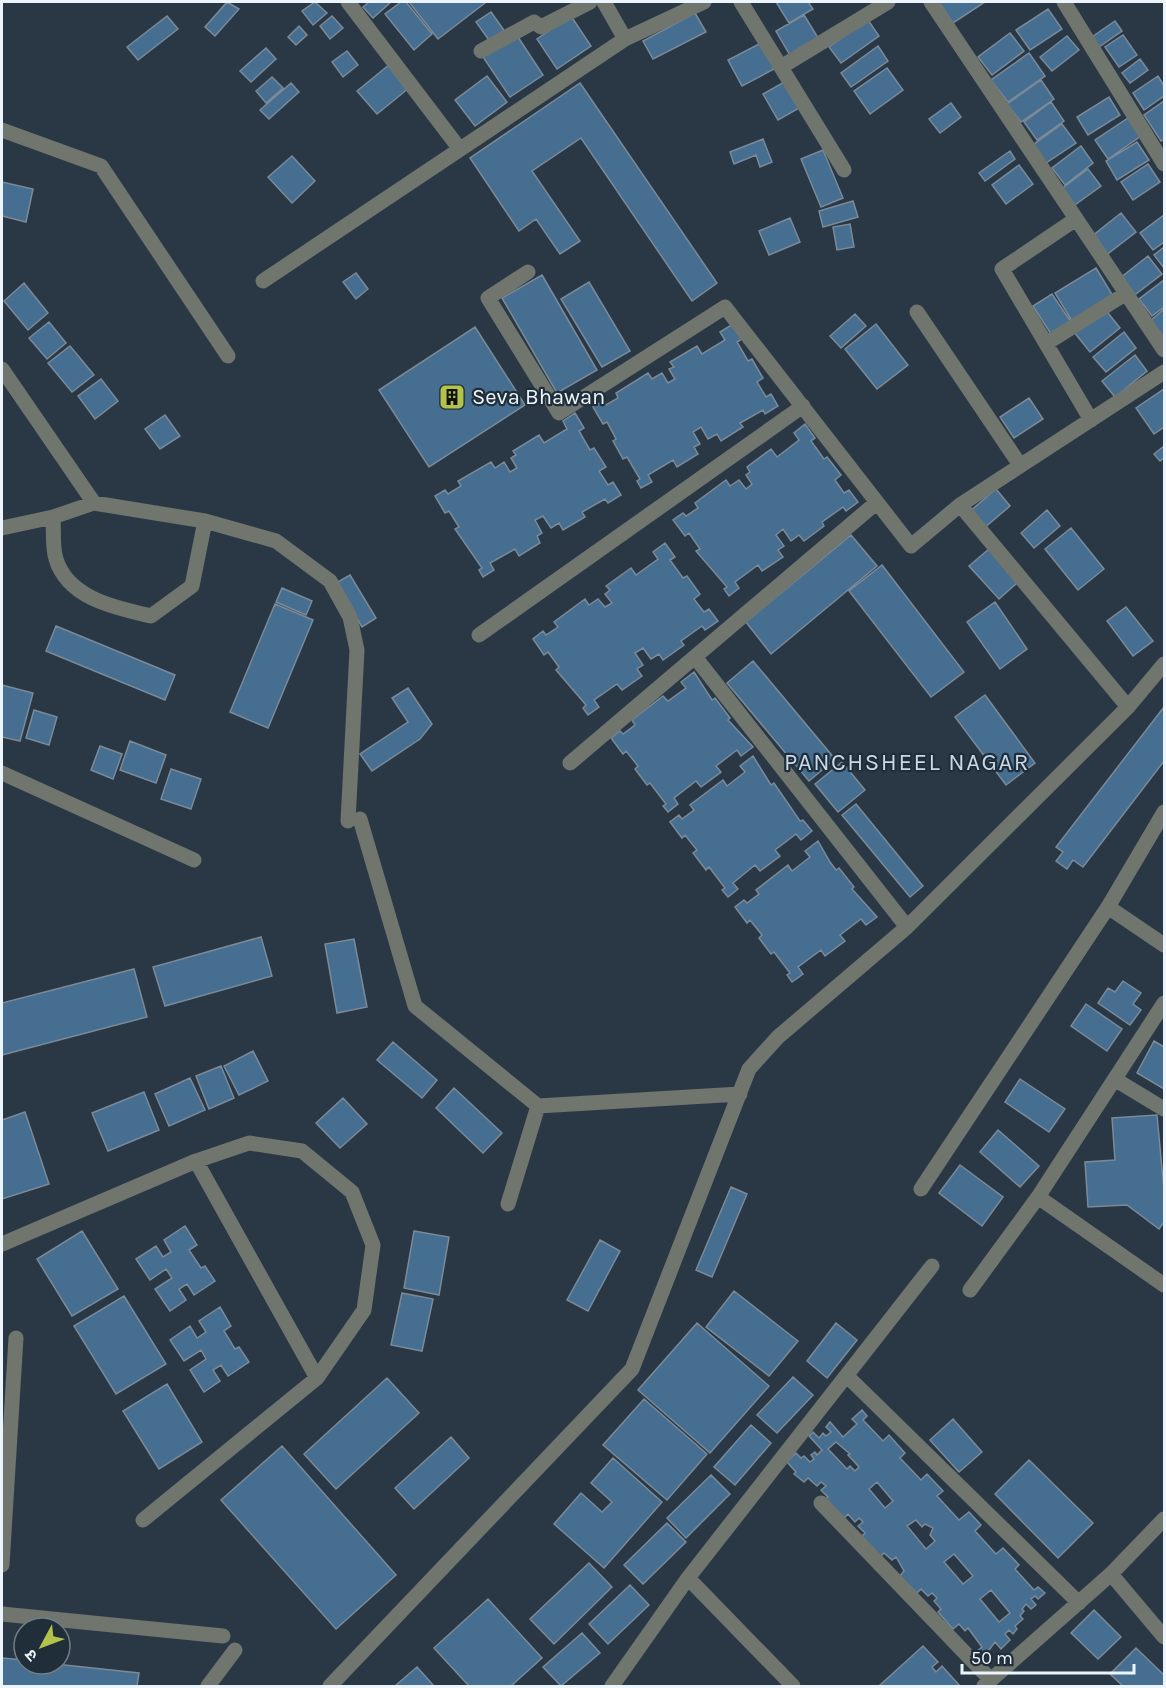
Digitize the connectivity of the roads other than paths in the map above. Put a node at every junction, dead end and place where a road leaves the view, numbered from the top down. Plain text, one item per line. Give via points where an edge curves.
1 (348, 2) edge
2 (590, 2) edge
3 (604, 2) edge
4 (704, 2) edge
5 (741, 2) edge
6 (888, 2) edge
7 (931, 2) edge
8 (1064, 2) edge
9 (625, 39) junction
10 (481, 51) dead end
11 (781, 67) junction
12 (2, 130) edge
13 (459, 148) junction
14 (1162, 155) edge
15 (844, 170) dead end
16 (1076, 219) junction
17 (528, 272) dead end
18 (263, 281) dead end
19 (1125, 294) junction
20 (917, 312) dead end
21 (1047, 343) junction
22 (1164, 350) edge
23 (228, 356) dead end
24 (2, 369) edge
25 (1164, 372) edge
26 (802, 406) junction
27 (1091, 420) junction
28 (1020, 465) junction
29 (94, 503) junction
30 (876, 503) junction
31 (960, 506) junction
32 (53, 517) junction
33 (205, 521) junction
34 (2, 528) edge
35 (479, 635) dead end
36 (695, 657) junction
37 (1164, 664) edge
38 (1128, 707) junction
39 (570, 763) dead end
40 (2, 773) edge
41 (1164, 812) edge
42 (194, 860) dead end
43 (1108, 907) junction
44 (907, 927) junction
45 (1164, 945) edge
46 (1164, 1003) edge
47 (1116, 1080) junction
48 (740, 1094) junction
49 (538, 1106) junction
50 (1164, 1109) edge
51 (196, 1161) junction
52 (921, 1189) dead end
53 (1038, 1197) junction
54 (508, 1204) dead end
55 (2, 1244) edge
56 (932, 1266) dead end
57 (1164, 1285) edge
58 (970, 1290) dead end
59 (16, 1338) dead end
60 (847, 1376) junction
61 (317, 1378) junction
62 (820, 1503) dead end
63 (1164, 1519) edge
64 (143, 1520) dead end
65 (2, 1564) edge
66 (1111, 1574) junction
67 (688, 1578) junction
68 (1078, 1603) junction
69 (2, 1614) edge
70 (223, 1636) dead end
71 (1164, 1637) edge
72 (235, 1650) dead end
73 (988, 1683) edge
74 (208, 1686) edge
75 (330, 1686) edge
76 (612, 1686) edge
77 (793, 1686) edge

1 - 13 street
2 - 10 street via 541,27 534,22
3 - 9 street
4 - 9 street
5 - 11 street
6 - 11 street
7 - 16 street
8 - 14 street
9 - 13 street
11 - 15 street
12 - 23 street via 101,166
13 - 18 street
16 - 19 street
16 - 21 street via 1002,269
17 - 26 street via 488,298 559,413 724,307
19 - 21 street
19 - 22 street
20 - 28 street
21 - 27 street
24 - 29 street
25 - 27 street
26 - 30 street
26 - 35 street
27 - 28 street
28 - 31 street
29 - 32 street
29 - 33 street
30 - 31 street via 911,546
30 - 36 street
31 - 38 street
32 - 33 street via 56,559 71,585 107,605 151,616 192,586
32 - 34 street
33 - 49 street via 276,541 330,581 350,617 357,650 354,820 415,1006
36 - 39 street
36 - 44 street
37 - 38 street
38 - 44 street
40 - 42 street
41 - 43 street
43 - 45 street
43 - 52 street
44 - 48 street via 778,1037 749,1069
46 - 47 street
47 - 50 street
47 - 53 street
48 - 49 street
48 - 75 street via 632,1369
49 - 54 street
51 - 55 street
51 - 61 street
51 - 61 street via 249,1143 302,1151 352,1192 373,1245 364,1310
53 - 57 street
53 - 58 street
56 - 60 street
59 - 65 street
60 - 67 street
60 - 68 street
61 - 64 street
62 - 73 street
63 - 66 street
66 - 68 street
66 - 71 street
67 - 76 street
67 - 77 street
68 - 73 street
69 - 70 street
72 - 74 street

